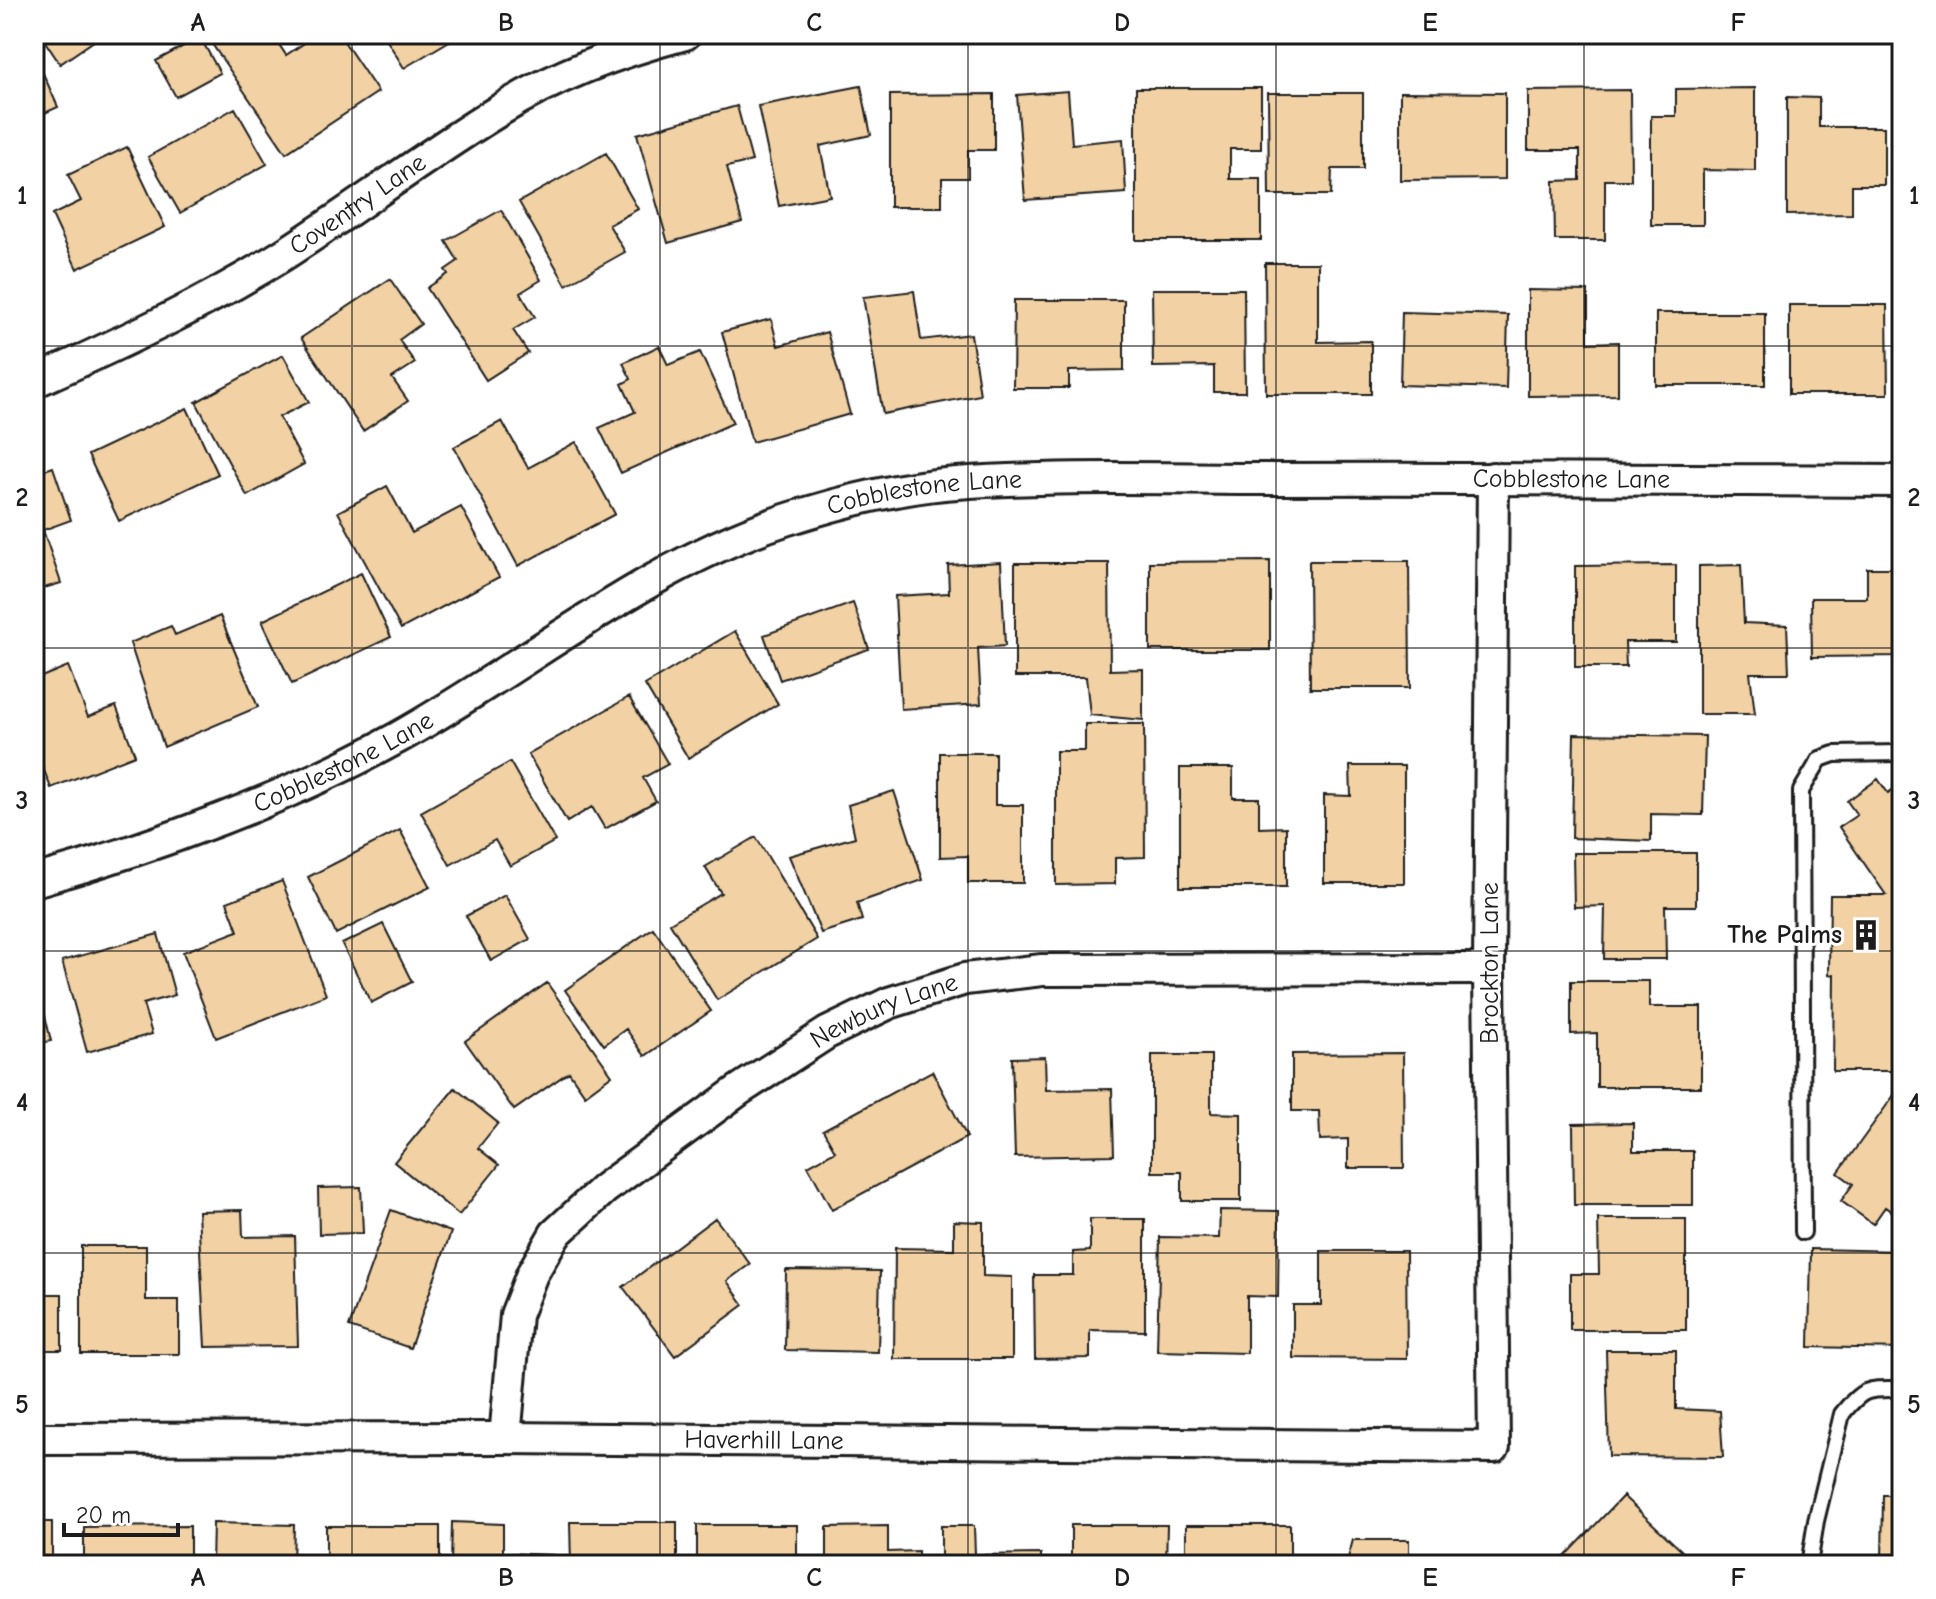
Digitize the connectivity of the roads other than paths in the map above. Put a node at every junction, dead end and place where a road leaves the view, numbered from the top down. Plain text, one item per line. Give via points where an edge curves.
1 (685, 34) edge
2 (34, 382) edge
3 (1493, 478) junction
4 (1902, 481) edge
5 (1902, 753) edge
6 (34, 881) edge
7 (1489, 969) junction
8 (1803, 1232) dead end
9 (1902, 1389) edge
10 (505, 1438) junction
11 (34, 1439) edge
12 (1494, 1447) joint
13 (1809, 1565) edge

1 - 2 street, Coventry Lane via 582,68 503,108 282,255 165,323
3 - 4 street, Cobblestone Lane
3 - 6 street, Cobblestone Lane via 1037,480 954,483 871,496 714,548 395,739 283,793
3 - 7 street, Brockton Lane
5 - 8 lane via 1820,759 1801,791
7 - 10 street, Newbury Lane via 1042,970 965,979 889,1003 739,1090 604,1189 555,1234 516,1315
7 - 12 street, Brockton Lane
9 - 13 lane via 1868,1389 1842,1414
10 - 11 street, Haverhill Lane
10 - 12 street, Haverhill Lane

